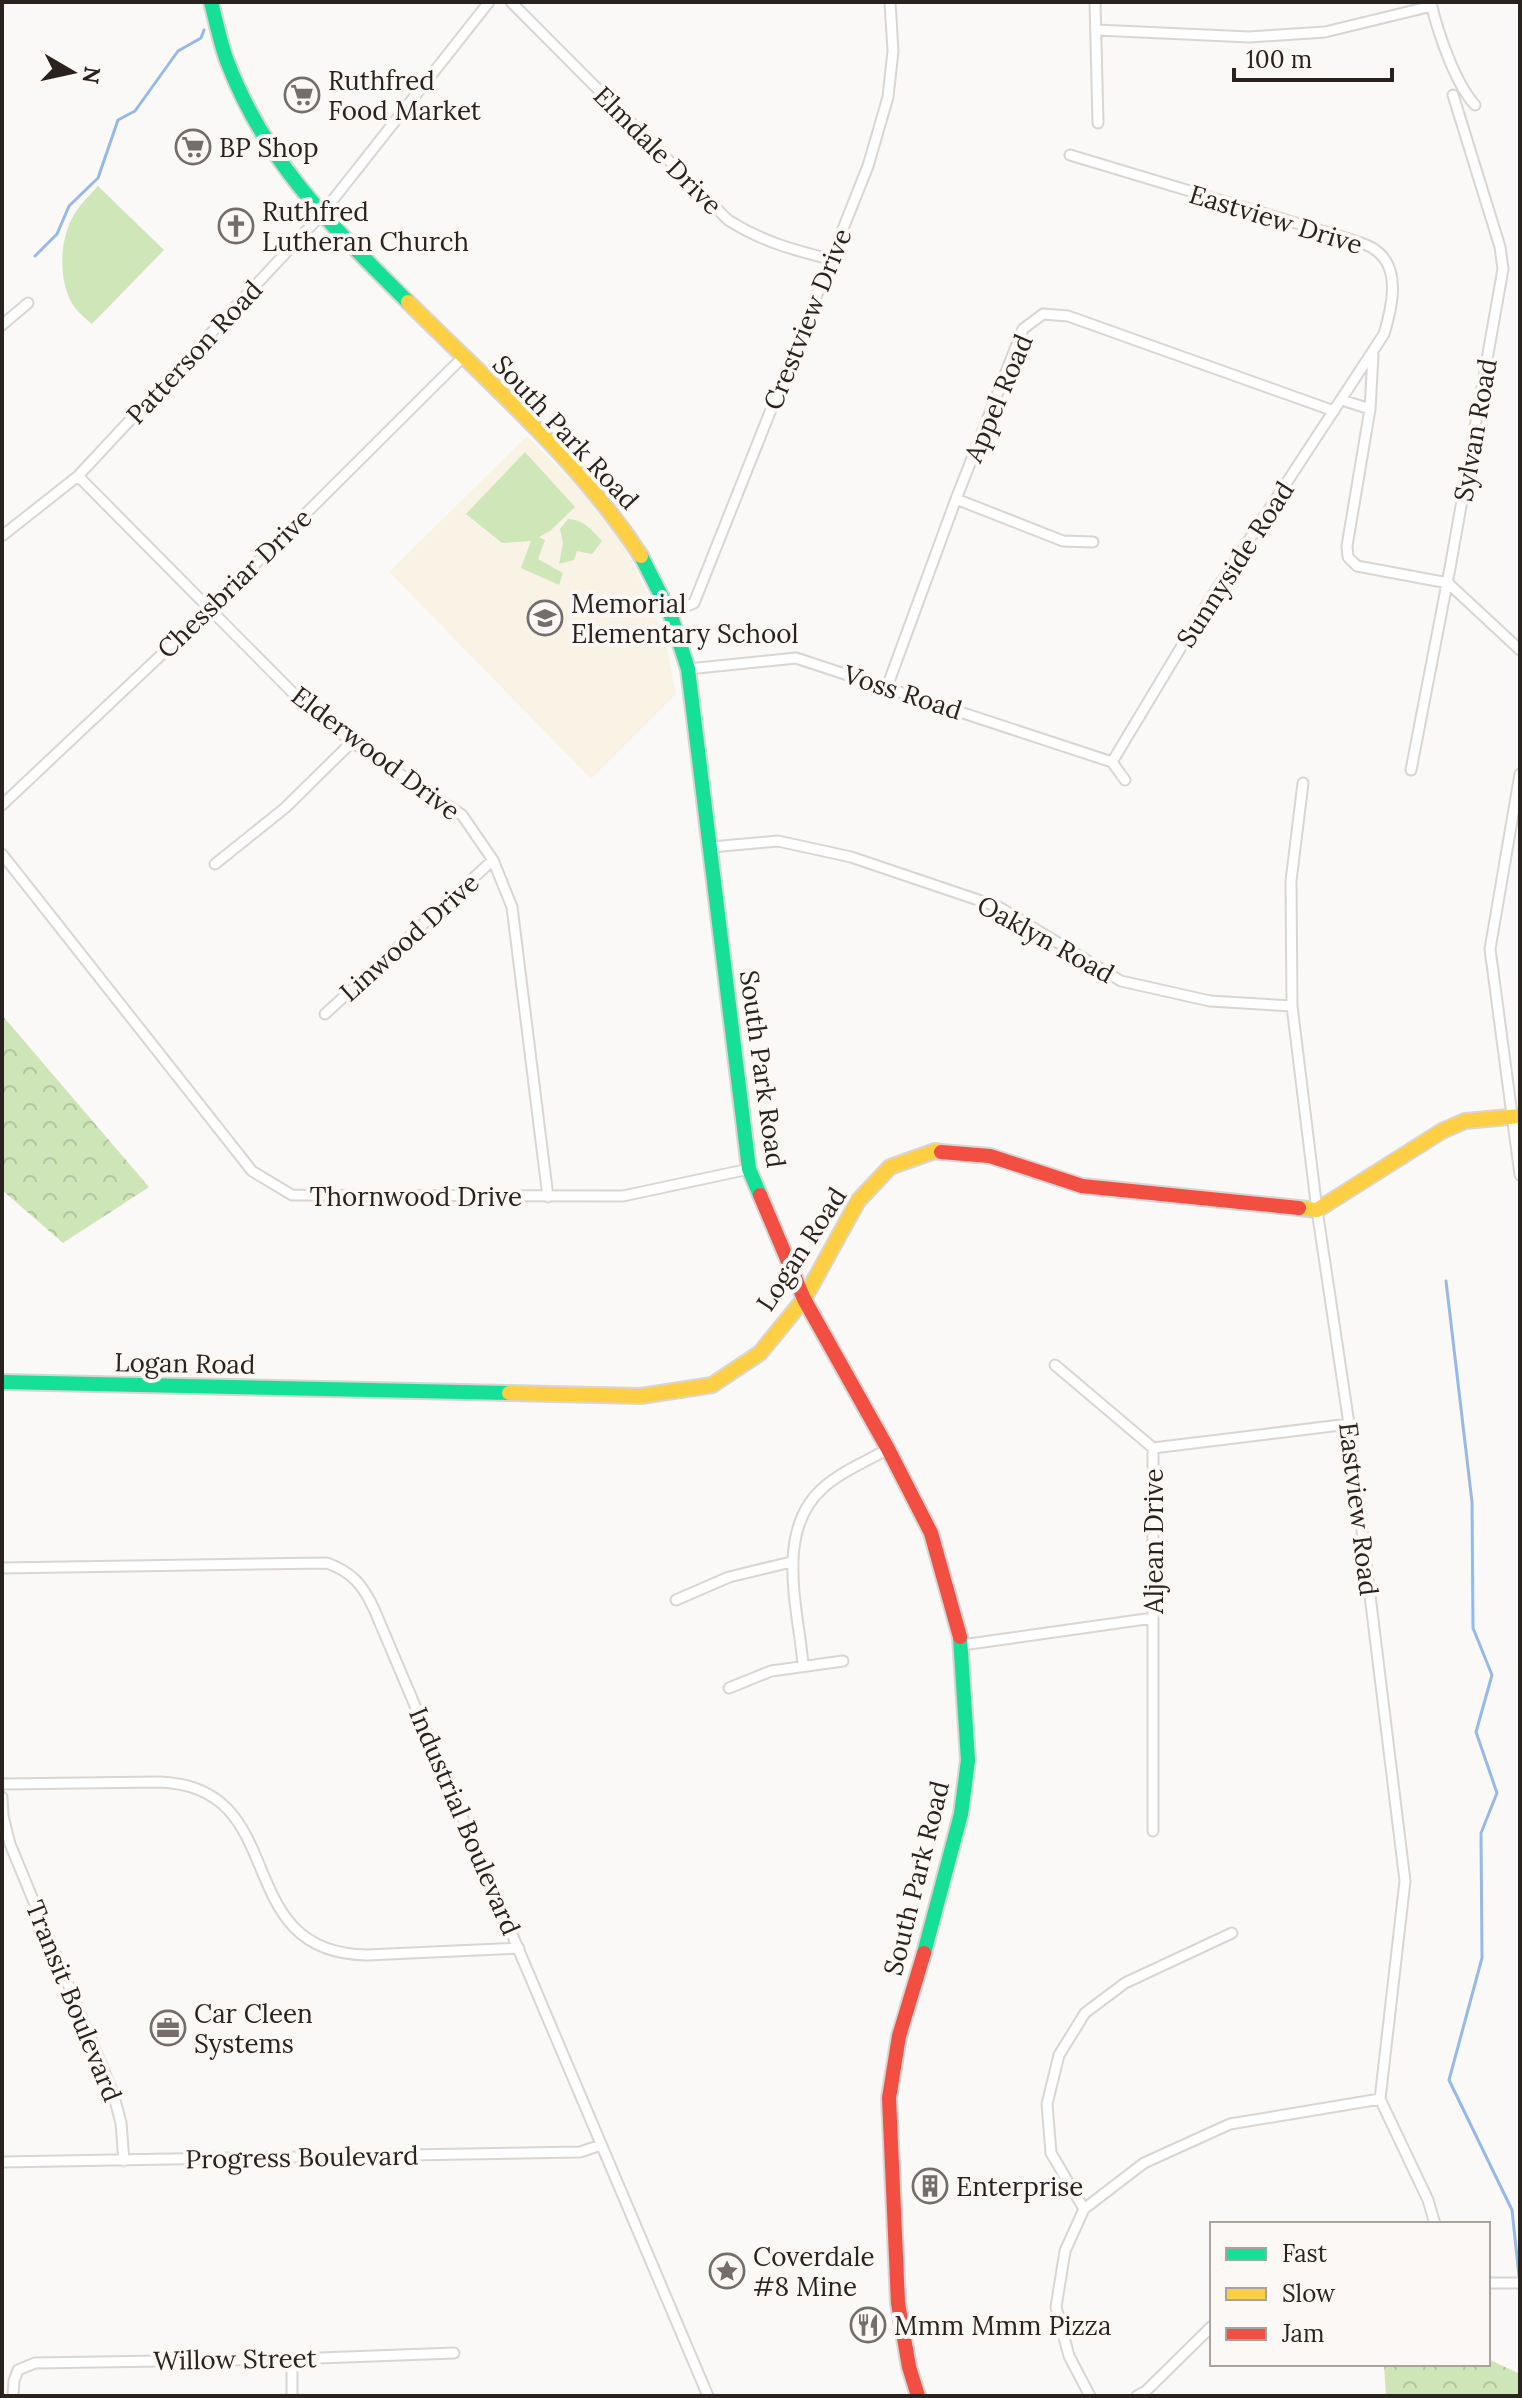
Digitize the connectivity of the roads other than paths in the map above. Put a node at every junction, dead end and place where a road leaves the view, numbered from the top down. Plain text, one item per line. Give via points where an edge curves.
1 (211, 2) edge
2 (489, 2) edge
3 (511, 2) edge
4 (890, 2) edge
5 (1095, 2) edge
6 (1431, 4) edge
7 (1097, 30) junction
8 (1453, 95) dead end
9 (1475, 105) dead end
10 (1098, 123) dead end
11 (1070, 155) dead end
12 (321, 215) junction
13 (830, 259) junction
14 (28, 303) dead end
15 (2, 325) edge
16 (1374, 352) junction
17 (463, 357) junction
18 (1342, 400) junction
19 (1370, 409) junction
20 (1334, 411) junction
21 (78, 476) junction
22 (956, 499) junction
23 (2, 536) edge
24 (1093, 542) dead end
25 (1448, 583) junction
26 (211, 608) junction
27 (670, 613) junction
28 (1520, 650) edge
29 (688, 669) junction
30 (887, 687) junction
31 (352, 742) junction
32 (1112, 762) junction
33 (1411, 770) dead end
34 (1520, 774) edge
35 (1125, 780) dead end
36 (1303, 783) dead end
37 (2, 805) edge
38 (711, 847) junction
39 (2, 854) edge
40 (493, 860) junction
41 (215, 864) dead end
42 (1292, 1006) junction
43 (325, 1014) dead end
44 (1516, 1117) edge
45 (749, 1169) junction
46 (1520, 1175) edge
47 (548, 1197) junction
48 (1317, 1210) junction
49 (804, 1299) junction
50 (1055, 1365) dead end
51 (2, 1382) edge
52 (1349, 1424) junction
53 (1153, 1448) junction
54 (888, 1449) junction
55 (791, 1562) junction
56 (2, 1568) edge
57 (676, 1600) dead end
58 (1153, 1618) junction
59 (962, 1645) junction
60 (843, 1661) dead end
61 (803, 1664) junction
62 (729, 1688) dead end
63 (2, 1784) edge
64 (2, 1797) edge
65 (1153, 1831) dead end
66 (1232, 1933) dead end
67 (519, 1948) junction
68 (1380, 2099) junction
69 (601, 2145) junction
70 (124, 2161) junction
71 (2, 2162) edge
72 (1084, 2209) junction
73 (1434, 2222) edge
74 (1490, 2283) edge
75 (1520, 2283) edge
76 (1210, 2328) edge
77 (454, 2353) dead end
78 (292, 2359) junction
79 (1143, 2394) edge
80 (13, 2396) edge
81 (292, 2396) edge
82 (708, 2396) edge
83 (918, 2396) edge
84 (1090, 2396) edge

1 - 12 main road, South Park Road via 226,59 249,112 283,168
2 - 12 street, Patterson Road
3 - 13 street, Elmdale Drive via 728,220 781,247
4 - 13 street, Crestview Drive via 893,51 888,97 868,166
5 - 7 street
6 - 7 street via 1325,32 1249,37
6 - 9 street via 1456,72
7 - 10 street
8 - 25 street, Sylvan Road via 1503,269
11 - 16 street, Eastview Drive via 1375,249 1392,274 1393,293 1384,334
12 - 17 main road, South Park Road
12 - 21 street, Patterson Road
13 - 27 street, Crestview Drive via 694,603
14 - 15 street
16 - 18 street, Sunnyside Road
16 - 19 street
17 - 26 street, Chessbriar Drive
17 - 27 main road, South Park Road via 567,461 625,531
18 - 19 street
18 - 20 street, Sunnyside Road
19 - 25 street via 1348,557 1357,566
20 - 22 street, Appel Road via 1068,316 1043,314 1023,329
20 - 32 street, Sunnyside Road via 1207,604
21 - 23 street, Patterson Road
21 - 26 street, Elderwood Drive
22 - 24 street via 1063,541
22 - 30 street, Appel Road
25 - 28 street
25 - 33 street, Sylvan Road
26 - 31 street, Elderwood Drive via 297,697
26 - 37 street, Chessbriar Drive
27 - 29 main road, South Park Road
29 - 30 street, Voss Road via 796,658
29 - 38 main road, South Park Road
30 - 32 street, Voss Road
31 - 40 street, Elderwood Drive via 462,815
31 - 41 street via 285,808
32 - 35 street
34 - 44 street via 1490,949
36 - 42 street, Eastview Road via 1291,881
38 - 42 street, Oaklyn Road via 778,841 851,857 999,907 1121,981 1210,1001
38 - 45 main road, South Park Road
39 - 47 street, Thornwood Drive via 252,1171 292,1195
40 - 43 street, Linwood Drive
40 - 47 street, Elderwood Drive via 512,907
42 - 48 street, Eastview Road
44 - 46 street
44 - 48 main road via 1465,1121 1442,1131
45 - 47 street, Thornwood Drive via 623,1196
45 - 49 main road, South Park Road
48 - 49 main road, Logan Road via 1082,1186 990,1156 935,1151 890,1167 858,1201
48 - 52 street, Eastview Road
49 - 51 main road, Logan Road via 760,1353 712,1385 641,1396
49 - 54 main road, South Park Road
50 - 53 street
52 - 53 street, Aljean Drive
52 - 68 street, Eastview Road via 1405,1881
53 - 58 street, Aljean Drive
54 - 55 street via 823,1487 800,1519
54 - 59 main road, South Park Road via 931,1533
55 - 57 street via 729,1577
55 - 61 street
56 - 67 street, Industrial Boulevard via 327,1563 352,1575 374,1609
58 - 59 street
58 - 65 street, Aljean Drive
59 - 83 main road, South Park Road via 968,1760 961,1814 899,2036 889,2098 898,2303
60 - 61 street
61 - 62 street
63 - 67 street via 159,1782 202,1789 236,1817 275,1902 294,1929 327,1950 367,1955
64 - 70 street, Transit Boulevard via 10,1844 113,2093
66 - 72 street via 1125,1983 1085,2013 1059,2055 1047,2104 1051,2153
67 - 69 street, Industrial Boulevard
68 - 72 street via 1230,2124 1144,2163
68 - 73 street
69 - 70 street, Progress Boulevard via 580,2152
69 - 82 street, Industrial Boulevard
70 - 71 street, Progress Boulevard
72 - 84 street via 1065,2251 1056,2307 1069,2356
74 - 75 street
76 - 79 street
77 - 78 street, Willow Street
78 - 80 street, Willow Street via 35,2363 18,2370
78 - 81 street

